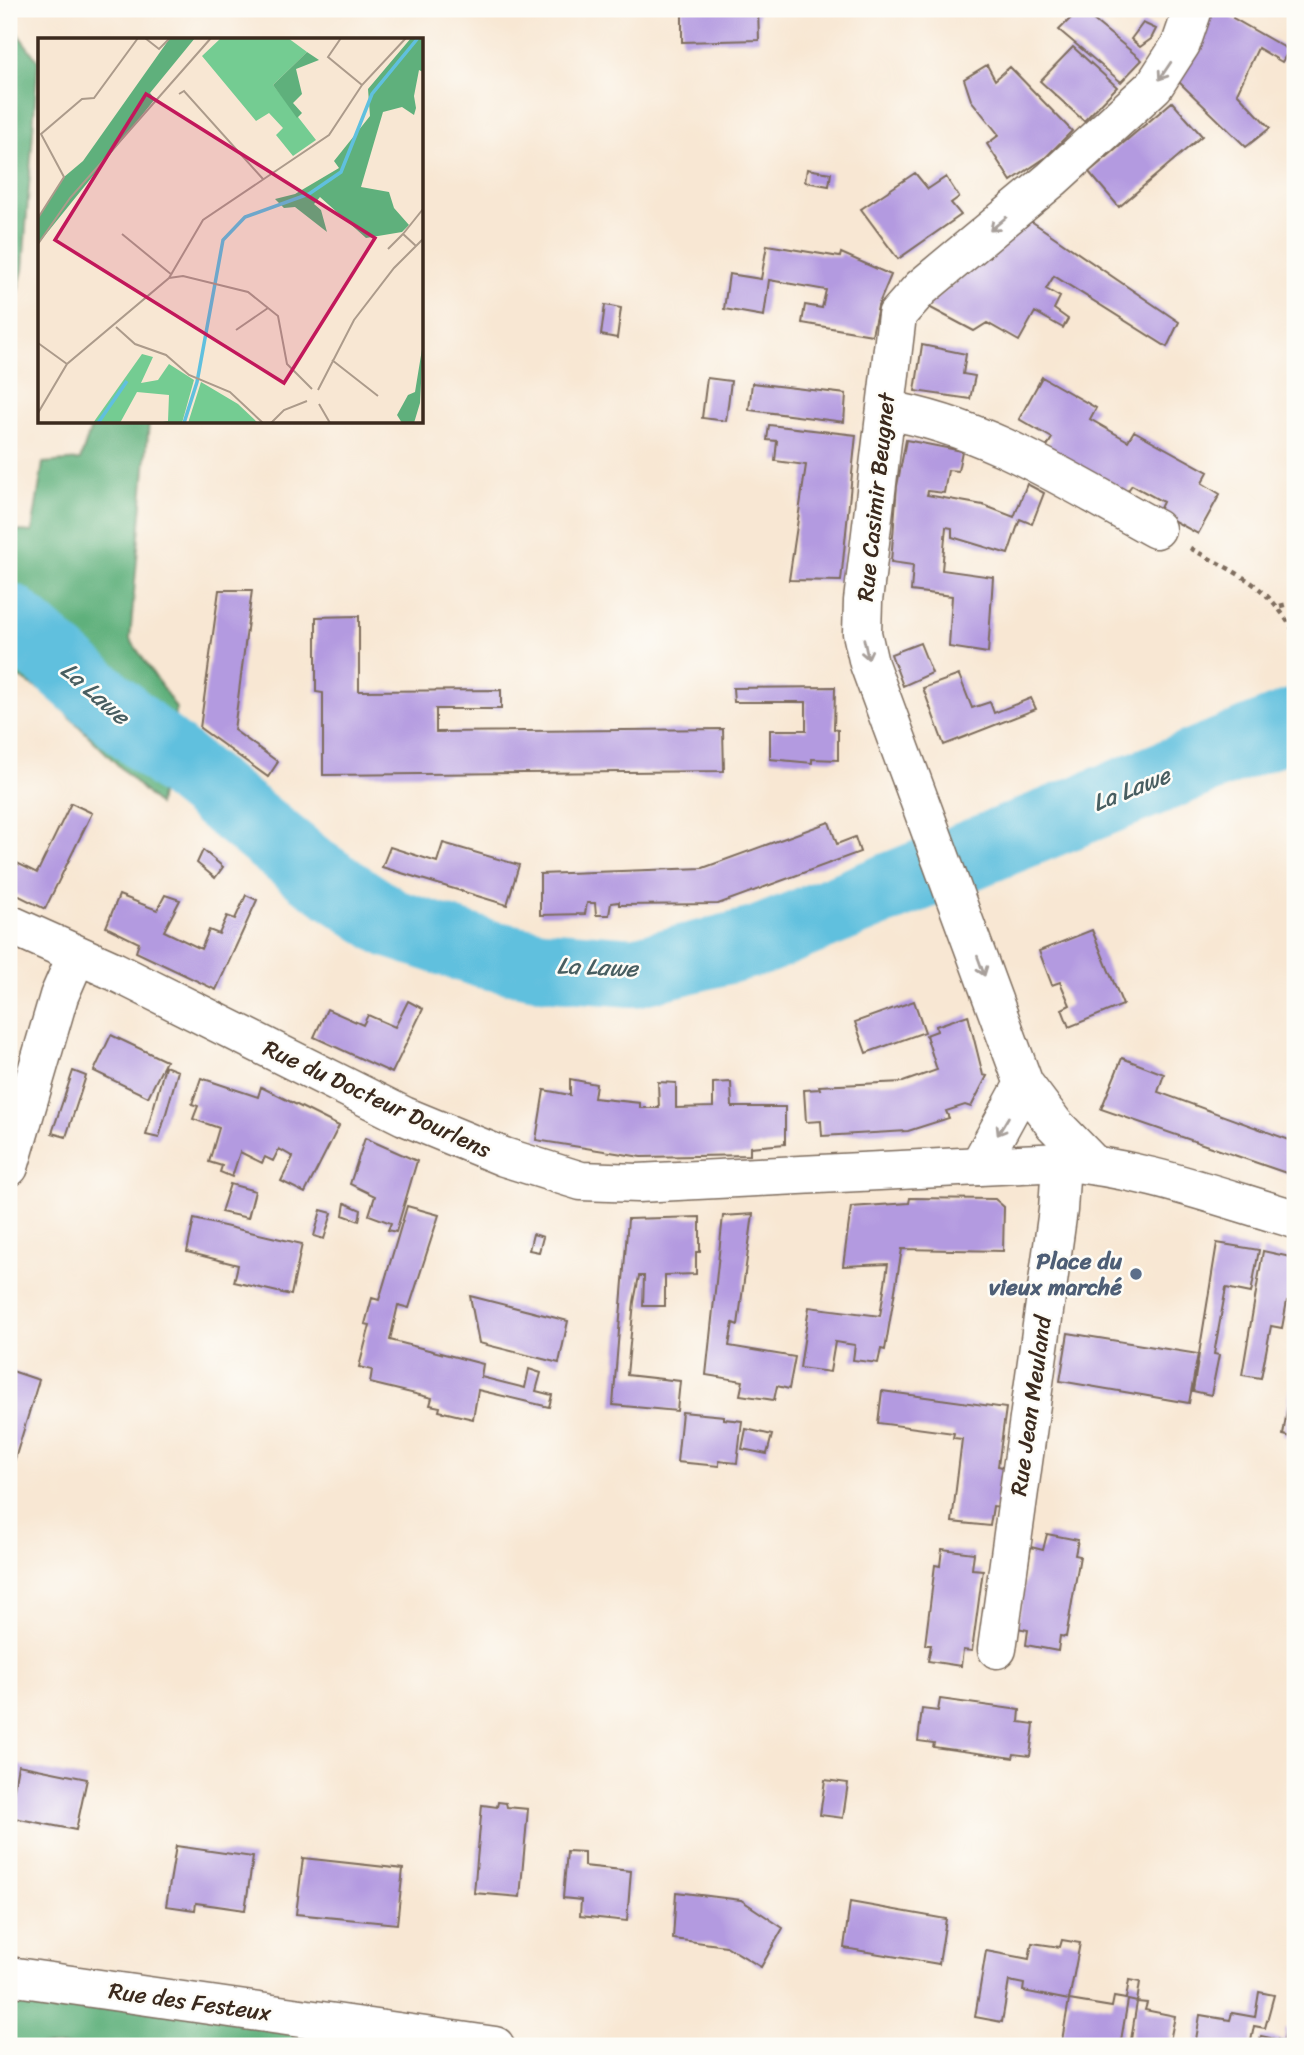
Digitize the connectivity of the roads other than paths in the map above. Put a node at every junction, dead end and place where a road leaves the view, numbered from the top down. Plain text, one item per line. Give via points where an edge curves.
1 (1193, 9) edge
2 (886, 410) junction
3 (1156, 529) road end
4 (9, 924) edge
5 (76, 957) junction
6 (1024, 1084) junction
7 (1077, 1163) junction
8 (979, 1166) junction
9 (9, 1167) edge
10 (1295, 1219) edge
11 (997, 1649) dead end
12 (9, 1976) edge
13 (495, 2046) edge

1 -> 2 street, Rue Casimir Beugnet via 1181,44 1154,86 908,300 893,329
2 - 3 street via 953,424 1015,452
2 -> 6 street, Rue Casimir Beugnet via 862,633 869,664
4 - 5 street, Rue du Docteur Dourlens
5 - 8 street, Rue du Docteur Dourlens via 114,971 404,1116 504,1157 581,1181 638,1183
5 - 9 street via 59,996
6 - 7 street, Rue Casimir Beugnet
6 -> 8 street
7 - 8 street, Rue du Docteur Dourlens
7 - 10 street
7 - 11 street, Rue Jean Meuland via 1058,1210
12 - 13 street, Rue des Festeux

